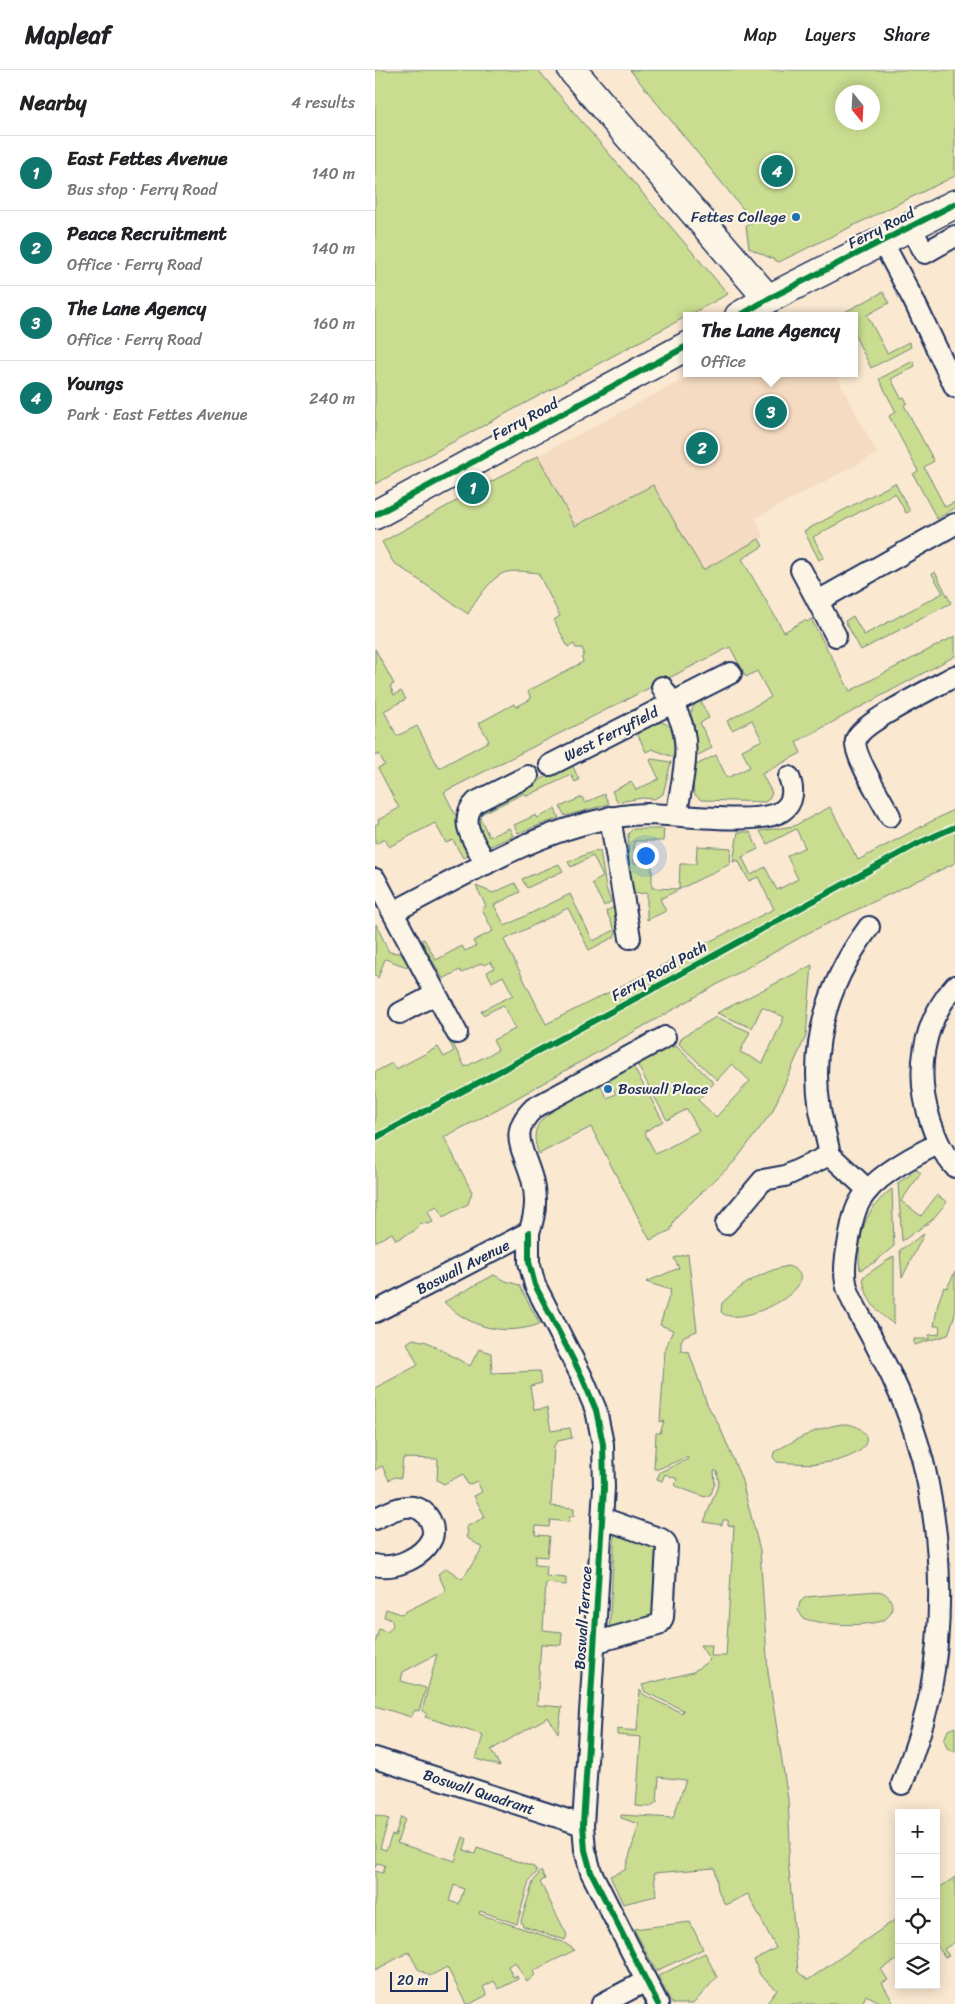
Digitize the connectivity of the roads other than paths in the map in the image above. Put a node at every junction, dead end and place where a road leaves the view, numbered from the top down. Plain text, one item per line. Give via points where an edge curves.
1 (572, 70) edge
2 (955, 204) edge
3 (911, 228) junction
4 (955, 236) edge
5 (882, 241) junction
6 (768, 299) junction
7 (746, 312) edge
8 (683, 348) edge
9 (955, 386) edge
10 (375, 515) edge
11 (955, 524) edge
12 (801, 570) dead end
13 (818, 602) junction
14 (836, 636) dead end
15 (731, 673) dead end
16 (955, 676) edge
17 (667, 695) junction
18 (550, 765) dead end
19 (528, 776) dead end
20 (789, 777) dead end
21 (677, 814) junction
22 (890, 816) dead end
23 (610, 817) junction
24 (486, 864) junction
25 (375, 879) edge
26 (393, 912) junction
27 (869, 927) dead end
28 (631, 938) dead end
29 (955, 986) edge
30 (436, 994) junction
31 (400, 1013) dead end
32 (457, 1033) dead end
33 (665, 1037) dead end
34 (938, 1144) junction
35 (830, 1155) junction
36 (955, 1167) edge
37 (868, 1190) junction
38 (726, 1224) dead end
39 (529, 1232) junction
40 (375, 1312) edge
41 (602, 1518) junction
42 (375, 1519) edge
43 (375, 1565) edge
44 (593, 1643) junction
45 (375, 1758) edge
46 (901, 1784) dead end
47 (583, 1825) junction
48 (646, 1981) junction
49 (602, 2004) edge
50 (658, 2004) edge

1 - 6 main road
2 - 3 main road, Ferry Road
3 - 4 street via 925,253
3 - 5 main road, Ferry Road
5 - 6 main road, Ferry Road
5 - 9 street
6 - 7 main road, Ferry Road
8 - 10 main road, Ferry Road
11 - 13 street
12 - 13 street
13 - 14 street
15 - 17 street, West Ferryfield
16 - 22 street via 861,730 855,740 857,754
17 - 18 street, West Ferryfield
17 - 21 street, West Ferryfield via 681,723 685,743
19 - 24 street via 470,808 468,828
20 - 21 street via 793,788 791,800 774,815 751,818
21 - 23 street
23 - 24 street via 554,834
23 - 28 street
24 - 26 street
25 - 26 street
26 - 30 street
27 - 35 street via 841,972 819,1036 820,1109
29 - 34 street via 931,1023 922,1060 923,1094
30 - 31 street
30 - 32 street
33 - 39 street via 528,1114 521,1125 519,1138 535,1195 535,1216
34 - 36 street
34 - 37 street via 913,1156
35 - 37 street
35 - 38 street via 785,1176 763,1180
37 - 46 street via 861,1199 851,1228 846,1283 852,1302 893,1379 918,1446 933,1511 939,1576 936,1655 930,1696
39 - 40 street, Boswall Avenue
39 - 41 street, Boswall Terrace via 529,1262 535,1285 590,1394 600,1426 605,1461
41 - 44 street, Boswall Terrace
41 - 44 street, Boswall Terrace via 665,1542 663,1617 658,1625
42 - 43 street via 394,1509 412,1506 425,1513 434,1529 432,1538 416,1556 392,1566
44 - 47 street, Boswall Terrace
45 - 47 street, Boswall Quadrant
47 - 48 street, Boswall Terrace via 591,1872
48 - 49 street
48 - 50 street, Boswall Terrace

